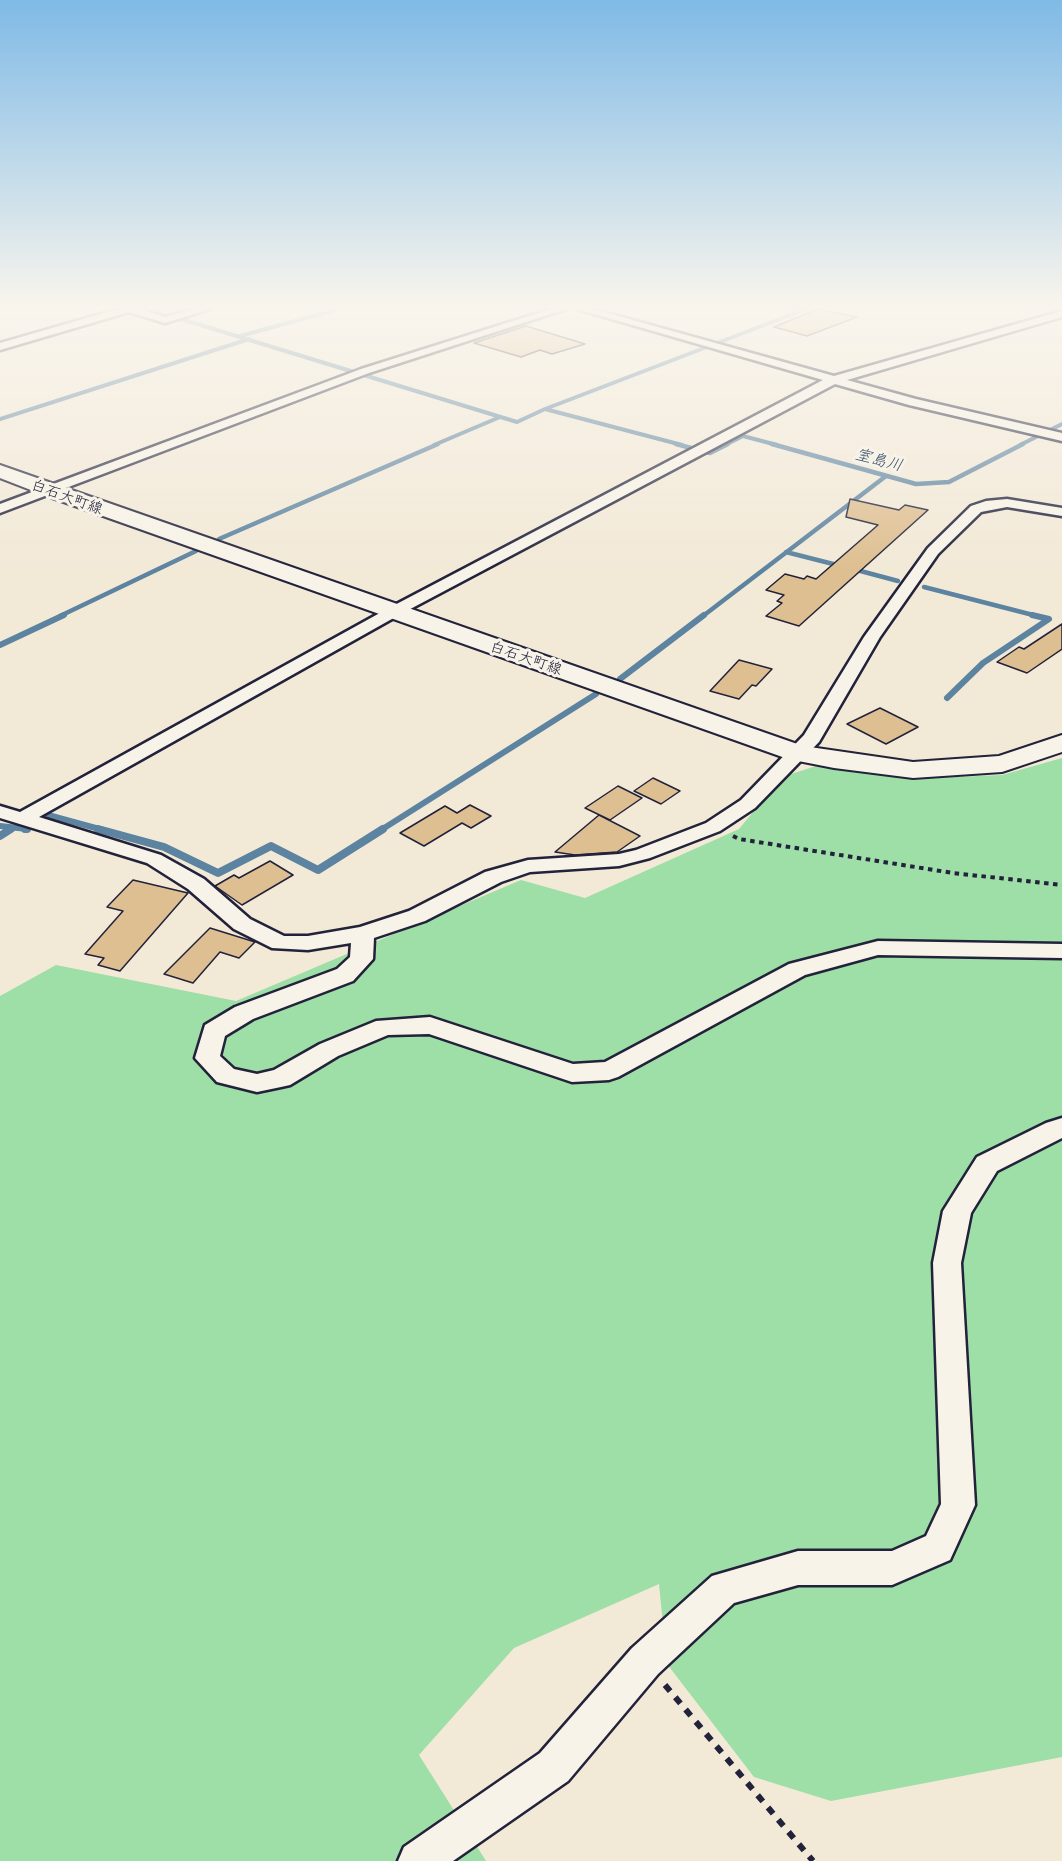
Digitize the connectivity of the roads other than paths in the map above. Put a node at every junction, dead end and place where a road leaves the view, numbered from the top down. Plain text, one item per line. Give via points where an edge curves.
1 (298, 396) edge
2 (803, 396) edge
3 (891, 396) edge
4 (1058, 436) edge
5 (0, 471) edge
6 (48, 490) junction
7 (0, 509) edge
8 (1062, 512) edge
9 (393, 612) junction
10 (1062, 743) edge
11 (797, 753) junction
12 (0, 812) edge
13 (23, 818) junction
14 (363, 934) junction
15 (1062, 951) edge
16 (1062, 1128) edge
17 (418, 1861) edge

1 - 6 street
2 - 9 street
3 - 4 street
5 - 6 main road, 白石大町線
6 - 7 street
6 - 9 main road, 白石大町線
8 - 11 street via 1008,503 976,509 933,551 872,637 812,738
9 - 11 main road, 白石大町線
9 - 13 street
10 - 11 main road, 白石大町線 via 1002,764 913,770
11 - 14 street via 748,804 713,826 619,861 528,866 493,877 417,916
12 - 13 street
13 - 14 street via 154,859 196,884 242,924 280,943 308,943
14 - 15 street via 361,959 345,975 244,1013 214,1031 207,1058 226,1076 257,1083 281,1078 329,1050 386,1027 429,1025 572,1073 609,1071 796,969 878,948
16 - 17 street via 987,1164 957,1211 947,1263 958,1505 938,1548 892,1568 798,1568 724,1588 645,1661 554,1767

